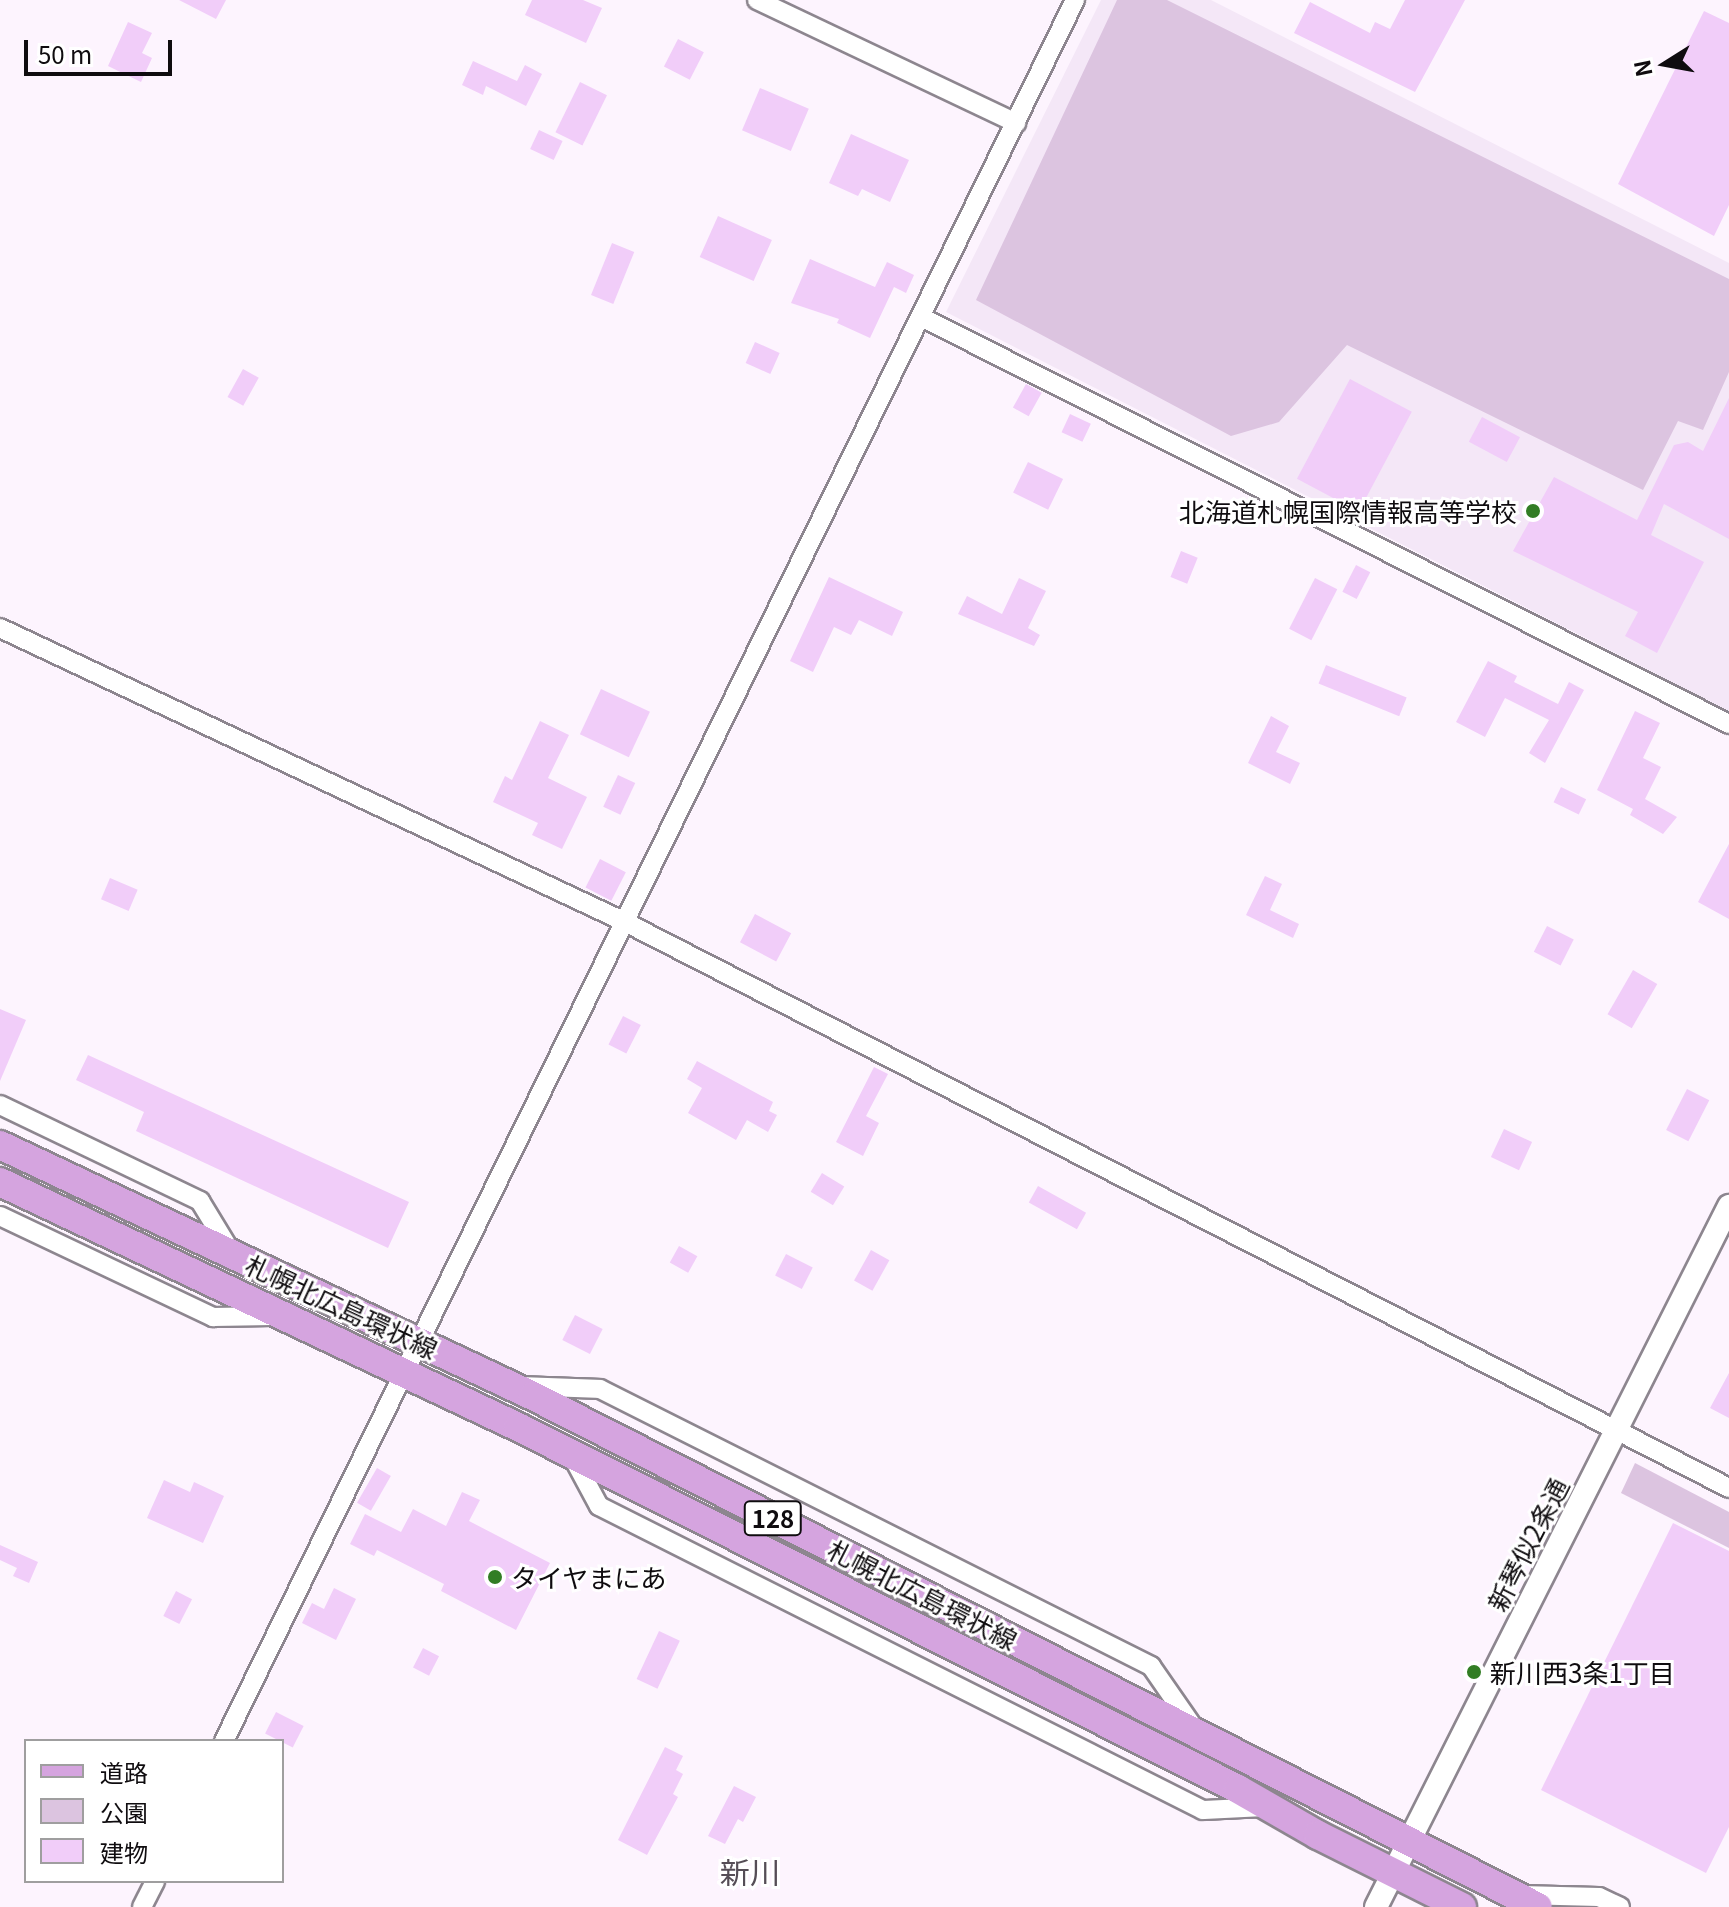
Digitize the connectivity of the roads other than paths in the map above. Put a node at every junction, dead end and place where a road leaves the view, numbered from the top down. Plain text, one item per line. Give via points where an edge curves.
1 (757, 0) edge
2 (1073, 1) edge
3 (1016, 123) junction
4 (921, 317) junction
5 (0, 628) edge
6 (1729, 724) edge
7 (623, 921) junction
8 (0, 1105) edge
9 (0, 1145) edge
10 (0, 1182) edge
11 (1729, 1206) edge
12 (0, 1216) edge
13 (232, 1254) junction
14 (283, 1316) junction
15 (418, 1342) junction
16 (404, 1373) junction
17 (511, 1386) junction
18 (1616, 1430) junction
19 (1729, 1488) edge
20 (1198, 1734) junction
21 (225, 1739) edge
22 (1409, 1841) junction
23 (1394, 1872) junction
24 (154, 1883) edge
25 (1526, 1901) edge
26 (142, 1907) edge
27 (1376, 1907) edge
28 (1462, 1907) edge
29 (1620, 1907) edge

1 - 3 street
2 - 3 street
3 - 4 street
4 - 6 street
4 - 7 street
5 - 7 street
7 - 15 street
7 - 18 street
8 - 13 street via 200,1201
9 - 13 main road, 札幌北広島環状線 / 128
10 - 14 main road, 札幌北広島環状線 / 128
11 - 18 street, 新琴似2条通
12 - 14 street via 213,1317
13 - 15 main road, 札幌北広島環状線 / 128
14 - 16 main road, 札幌北広島環状線 / 128
15 - 16 street
15 - 17 main road, 札幌北広島環状線 / 128
16 - 21 street
16 - 23 main road, 札幌北広島環状線 / 128
17 - 20 main road, 札幌北広島環状線 / 128
17 - 20 street via 600,1389 1137,1658 1151,1666
18 - 19 street
18 - 22 street, 新琴似2条通
20 - 22 main road, 札幌北広島環状線 / 128
22 - 23 street, 新琴似2条通
22 - 25 main road, 札幌北広島環状線 / 128
23 - 27 street, 新琴似2条通
23 - 28 main road, 札幌北広島環状線 / 128
24 - 26 street
25 - 29 street via 1599,1897

